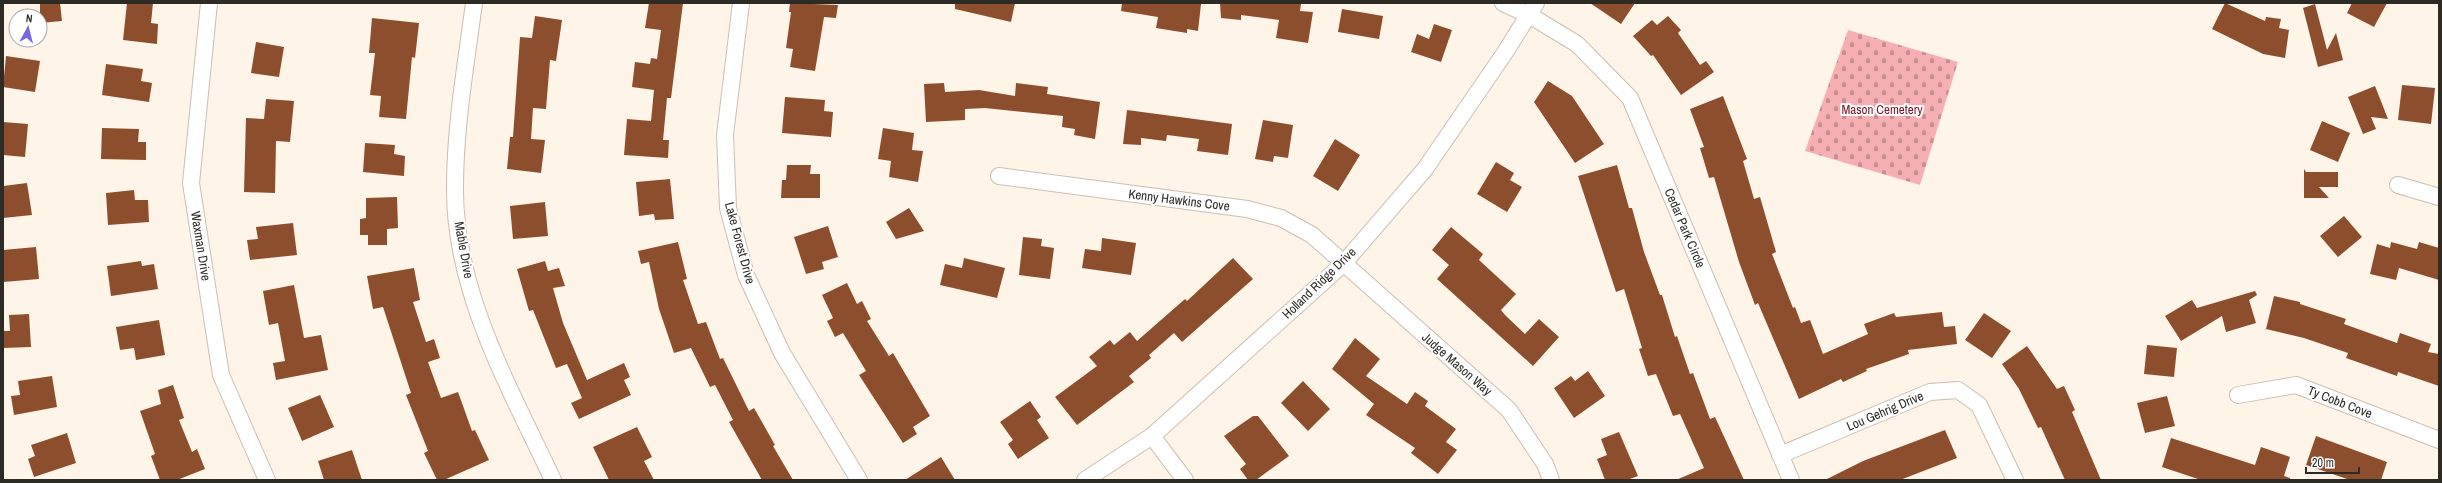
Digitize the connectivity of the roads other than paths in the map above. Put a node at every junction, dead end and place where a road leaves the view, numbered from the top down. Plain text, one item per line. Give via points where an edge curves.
1 (209, 3) edge
2 (474, 3) edge
3 (741, 3) edge
4 (1503, 3) edge
5 (1532, 9) edge
6 (999, 176) dead end
7 (2398, 185) dead end
8 (2439, 197) edge
9 (1343, 264) junction
10 (2238, 395) dead end
11 (1152, 436) junction
12 (2439, 440) edge
13 (1780, 455) junction
14 (267, 480) edge
15 (553, 480) edge
16 (859, 480) edge
17 (1085, 480) edge
18 (1185, 480) edge
19 (1551, 480) edge
20 (1791, 480) edge
21 (2016, 480) edge

1 - 14 street, Waxman Drive via 192,183 221,376
2 - 15 street, Mable Drive via 454,187 460,242 485,333
3 - 16 street, Lake Forest Drive via 725,135 728,208 746,276 782,353
4 - 5 street, Cedar Park Circle
5 - 9 street, Holland Ridge Drive via 1425,169
5 - 13 street, Cedar Park Circle via 1577,44 1630,98
6 - 9 street, Kenny Hawkins Cove via 1247,209 1280,218 1312,235
7 - 8 street
9 - 11 street, Holland Ridge Drive
9 - 19 street, Judge Mason Way via 1509,410 1545,464
10 - 12 street, Ty Cobb Cove via 2296,385
11 - 17 street, Holland Ridge Drive
11 - 18 street
13 - 20 street, Cedar Park Circle
13 - 21 street, Lou Gehrig Drive via 1930,392 1958,390 1980,405

